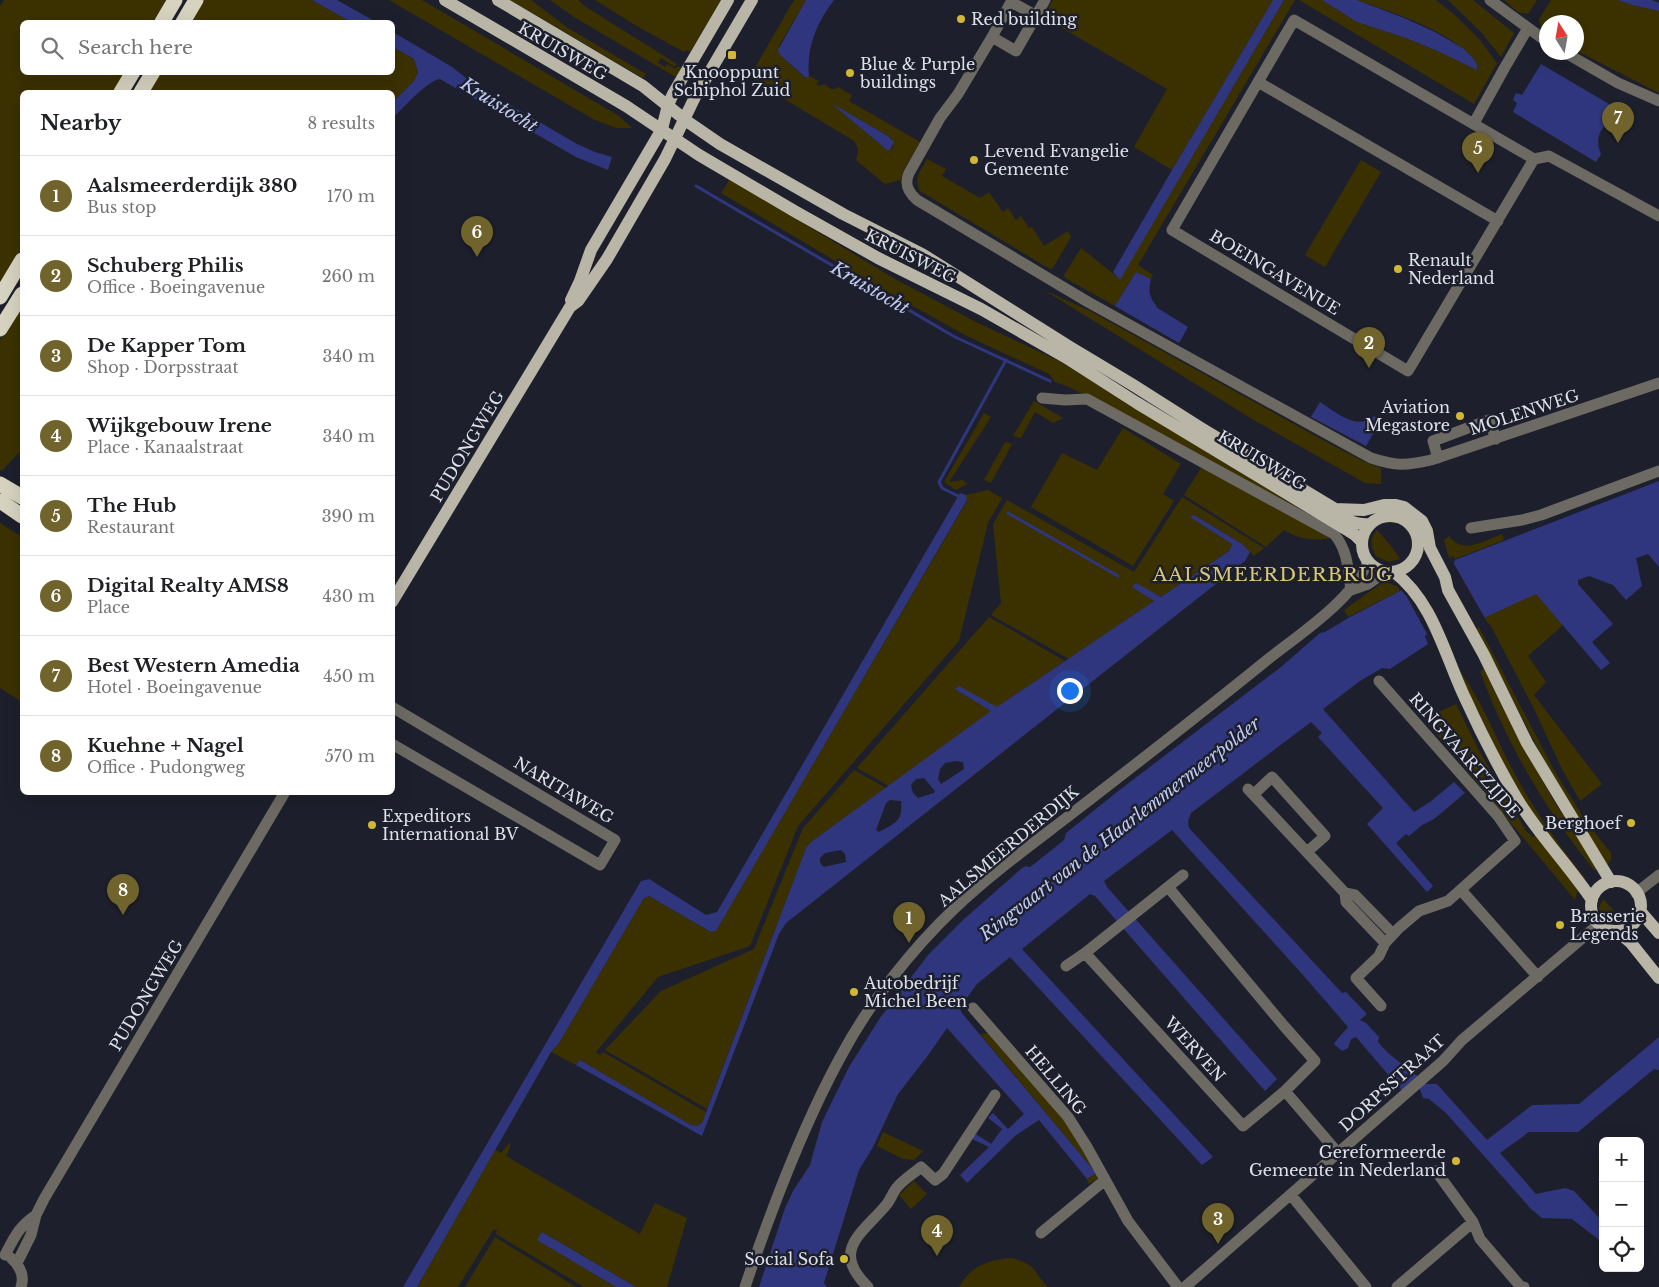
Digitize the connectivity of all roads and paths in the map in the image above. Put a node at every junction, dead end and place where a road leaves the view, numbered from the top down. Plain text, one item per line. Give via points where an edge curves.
1 (176, 0) edge
2 (196, 0) edge
3 (445, 0) edge
4 (498, 0) edge
5 (728, 0) edge
6 (752, 0) edge
7 (1045, 0) edge
8 (1490, 0) edge
9 (1037, 16) junction
10 (163, 20) edge
11 (184, 20) edge
12 (1528, 28) junction
13 (1539, 36) edge
14 (992, 38) junction
15 (1577, 60) edge
16 (131, 75) edge
17 (151, 75) edge
18 (1258, 82) junction
19 (122, 90) edge
20 (142, 90) edge
21 (1659, 101) edge
22 (668, 105) junction
23 (684, 119) junction
24 (1474, 123) junction
25 (662, 129) junction
26 (675, 139) junction
27 (1534, 159) junction
28 (1659, 216) edge
29 (1498, 220) junction
30 (20, 263) edge
31 (0, 297) edge
32 (20, 297) edge
33 (570, 307) junction
34 (0, 329) edge
35 (1659, 383) edge
36 (1042, 398) dead end
37 (1496, 439) junction
38 (1438, 458) junction
39 (1659, 471) edge
40 (0, 484) edge
41 (20, 496) edge
42 (0, 501) edge
43 (1335, 509) junction
44 (20, 515) edge
45 (1370, 524) junction
46 (1471, 528) dead end
47 (1362, 542) junction
48 (1424, 546) junction
49 (1368, 562) junction
50 (1389, 572) junction
51 (1351, 590) junction
52 (395, 597) edge
53 (1379, 682) dead end
54 (395, 708) edge
55 (395, 746) edge
56 (283, 795) edge
57 (1307, 852) junction
58 (1183, 875) dead end
59 (1659, 876) edge
60 (1611, 882) junction
61 (1168, 887) junction
62 (1461, 890) junction
63 (1636, 893) junction
64 (1592, 900) junction
65 (1640, 911) junction
66 (1599, 924) junction
67 (1616, 931) junction
68 (1659, 933) edge
69 (1389, 938) junction
70 (1086, 953) junction
71 (1066, 966) dead end
72 (1538, 977) junction
73 (1659, 978) edge
74 (1381, 1006) dead end
75 (973, 1008) dead end
76 (1285, 1091) junction
77 (995, 1094) dead end
78 (1338, 1153) junction
79 (1436, 1171) dead end
80 (1105, 1180) junction
81 (1291, 1196) junction
82 (36, 1214) junction
83 (1473, 1222) junction
84 (1041, 1232) dead end
85 (2, 1255) edge
86 (17, 1263) junction
87 (21, 1287) edge
88 (745, 1287) edge
89 (868, 1287) edge
90 (1178, 1287) edge
91 (1185, 1287) edge
92 (1366, 1287) edge
93 (1397, 1287) edge
94 (1524, 1287) edge

1 - 10 highway
2 - 11 highway
3 - 25 main road, KRUISWEG
4 - 22 main road, KRUISWEG via 642,86
5 - 22 main road, PUDONGWEG
6 - 23 main road, PUDONGWEG
7 - 9 street
8 - 12 street
9 - 14 street via 1016,52
9 - 14 street via 1011,2
12 - 13 street
12 - 24 street
14 - 38 street, MOLENWEG via 909,173 908,191 917,200 1088,302 1371,458 1398,466
15 - 21 street
16 - 19 highway
17 - 20 highway
18 - 24 street, BOEINGAVENUE via 1294,20
18 - 29 street
18 - 29 street, BOEINGAVENUE via 1172,230 1408,370
22 - 23 main road, KRUISWEG
22 - 25 main road, PUDONGWEG
23 - 26 main road, PUDONGWEG
23 - 43 main road, KRUISWEG via 713,140 792,186 922,254
24 - 27 street, BOEINGAVENUE
25 - 26 main road, KRUISWEG
25 - 33 main road, PUDONGWEG via 591,250
26 - 33 main road, PUDONGWEG via 607,259 578,301
26 - 47 main road, KRUISWEG via 870,254 981,309 1065,357
27 - 28 street, BOEINGAVENUE via 1549,156
27 - 29 street, BOEINGAVENUE
30 - 31 highway
32 - 34 highway
33 - 52 main road, PUDONGWEG
35 - 37 street, MOLENWEG
36 - 51 street, KRUISWEG via 1087,399 1334,534 1344,550
37 - 38 street, MOLENWEG
37 - 38 street via 1489,420 1432,441
39 - 46 street via 1541,515
40 - 41 highway
42 - 44 highway
43 - 45 main road, KRUISWEG via 1354,522
43 - 48 main road, KRUISWEG via 1364,510 1384,505 1404,507 1422,522 1427,531
45 - 47 main road
45 - 48 main road via 1386,515 1406,520
47 - 49 main road
48 - 50 main road via 1404,568
48 - 60 main road via 1438,570 1438,580 1448,590 1542,768
49 - 50 main road via 1378,570
49 - 51 street, AALSMEERDERDIJK
50 - 51 street, AALSMEERDERDIJK
50 - 64 main road via 1419,599 1513,792 1527,816
51 - 88 street, AALSMEERDERDIJK via 1234,687 1010,862 955,908 911,956 874,1003 842,1054 798,1148
53 - 62 street, RINGVAARTZIJDE via 1498,816 1515,840
54 - 55 street, NARITAWEG via 615,840 600,865
56 - 82 street, PUDONGWEG
57 - 57 street via 1325,836 1272,777 1251,792
57 - 69 street via 1345,893 1355,894
58 - 61 street
59 - 63 street
60 - 63 main road via 1628,884
60 - 64 main road via 1597,890
61 - 70 street
61 - 76 street, WERVEN via 1315,1060
62 - 69 street, RINGVAARTZIJDE via 1448,901 1419,911
62 - 72 street
63 - 65 main road
64 - 66 main road via 1592,913
65 - 67 main road via 1629,927
65 - 68 main road
66 - 67 main road
66 - 72 street, DORPSSTRAAT
67 - 73 main road via 1631,943
69 - 74 street, RINGVAARTZIJDE via 1379,956 1356,978
70 - 71 street
70 - 76 street, WERVEN via 1243,1126
72 - 78 street, DORPSSTRAAT via 1462,1040 1443,1061
75 - 80 street, HELLING via 1068,1117
76 - 78 street
77 - 89 street via 943,1174 935,1180 921,1167 895,1190 852,1246 851,1260 856,1275
78 - 81 street, DORPSSTRAAT
79 - 83 street
80 - 84 street
80 - 90 street, HELLING via 1128,1221
81 - 91 street, DORPSSTRAAT
81 - 92 street
82 - 85 street, PUDONGWEG via 24,1222
82 - 86 street, PUDONGWEG via 31,1235
83 - 93 street
83 - 94 street via 1480,1239
85 - 86 street
86 - 87 street via 22,1276

